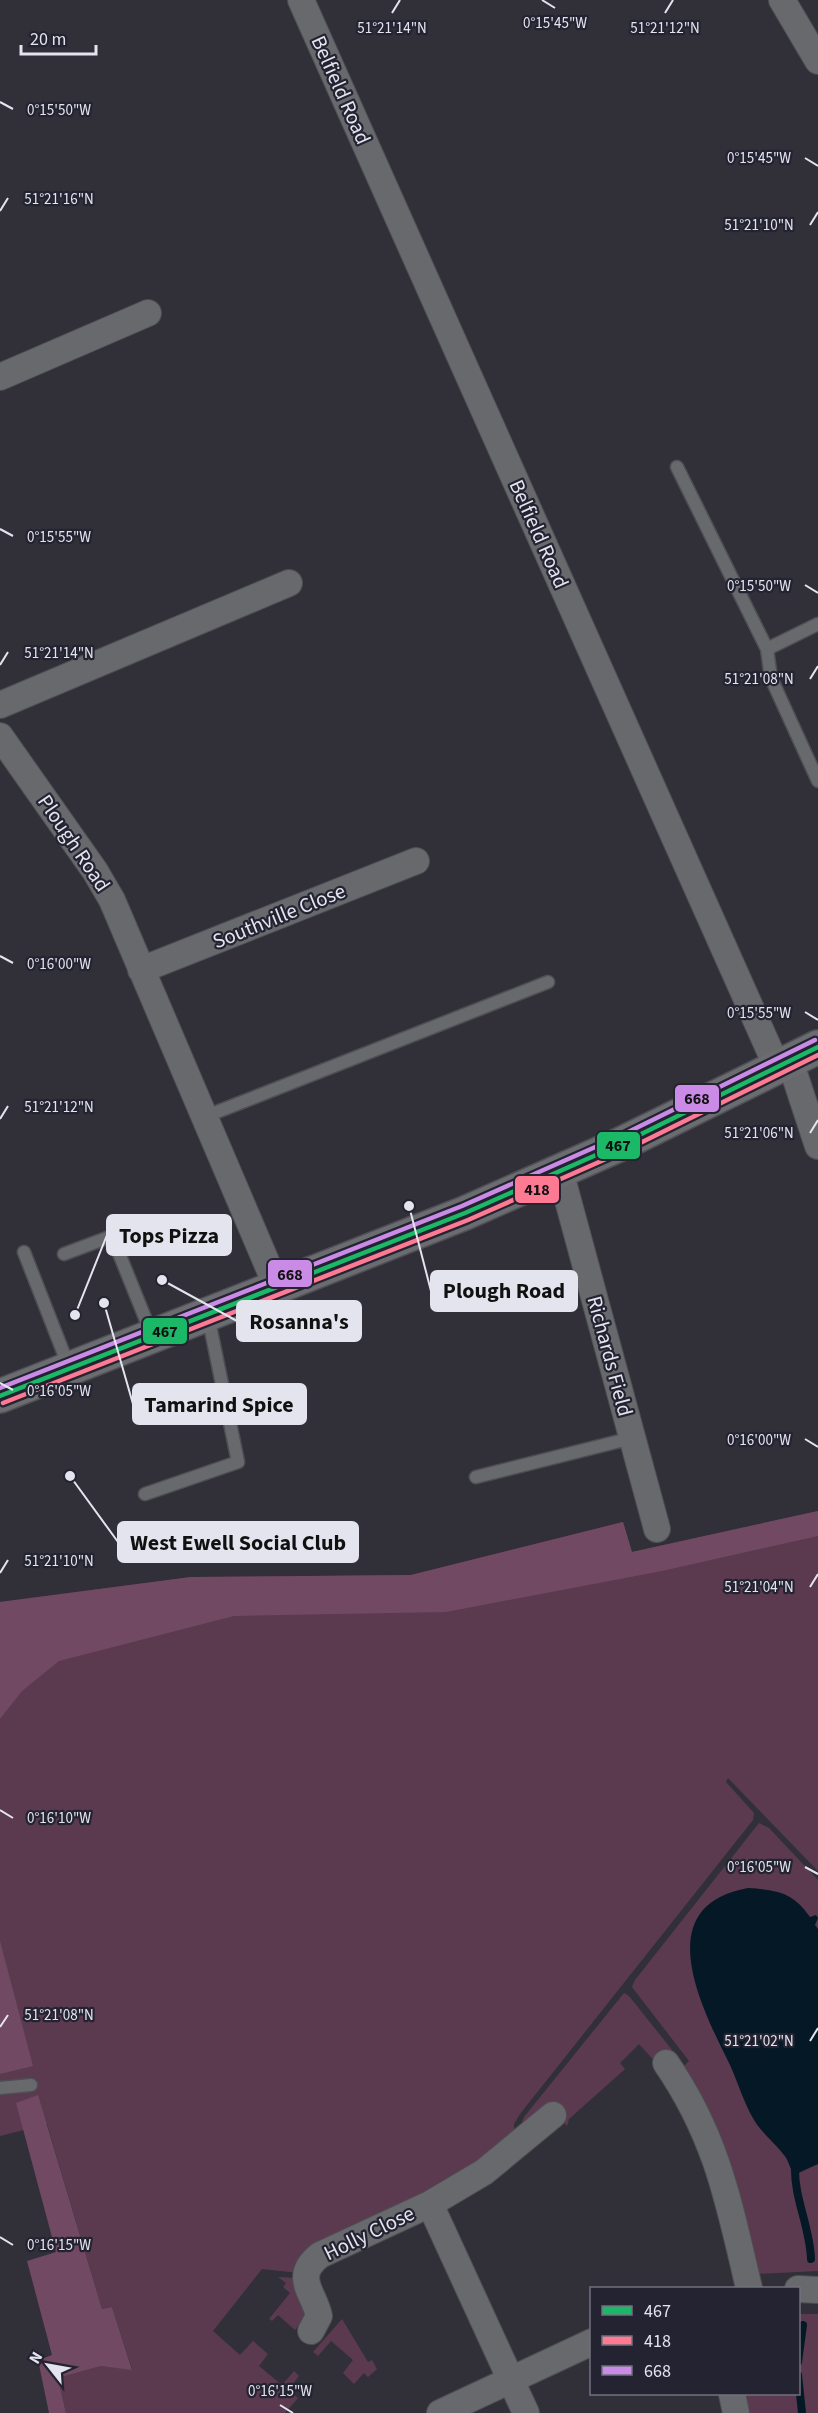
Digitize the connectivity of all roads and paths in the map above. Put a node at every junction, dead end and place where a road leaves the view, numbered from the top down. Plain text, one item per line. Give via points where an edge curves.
1 (301, 0) edge
2 (782, 0) edge
3 (818, 61) edge
4 (148, 313) dead end
5 (0, 377) edge
6 (677, 467) dead end
7 (289, 583) dead end
8 (818, 624) edge
9 (767, 649) junction
10 (0, 705) edge
11 (0, 736) edge
12 (818, 781) edge
13 (416, 861) dead end
14 (141, 970) junction
15 (548, 982) dead end
16 (795, 1059) edge
17 (204, 1117) junction
18 (818, 1146) edge
19 (560, 1171) junction
20 (24, 1252) dead end
21 (64, 1254) dead end
22 (276, 1287) junction
23 (207, 1315) junction
24 (153, 1336) junction
25 (70, 1369) junction
26 (0, 1396) edge
27 (632, 1438) junction
28 (476, 1477) dead end
29 (145, 1494) dead end
30 (657, 1529) dead end
31 (666, 2063) dead end
32 (31, 2085) dead end
33 (0, 2088) edge
34 (553, 2115) dead end
35 (430, 2204) junction
36 (749, 2287) edge
37 (800, 2289) edge
38 (818, 2290) edge
39 (311, 2331) dead end
40 (590, 2342) edge
41 (511, 2380) junction
42 (732, 2395) edge
43 (440, 2413) edge
44 (526, 2413) edge
45 (736, 2413) edge

1 - 16 street, Belfield Road
2 - 3 street
4 - 5 street
6 - 9 lane
7 - 10 street
8 - 9 lane
9 - 12 lane via 771,678
11 - 14 street, Plough Road via 96,871
13 - 14 street, Southville Close
14 - 17 street, Plough Road
15 - 17 lane
16 - 18 street, Belfield Road
16 - 19 main road
17 - 22 street, Plough Road
19 - 22 main road
19 - 27 street, Richards Field
20 - 25 lane
21 - 24 lane via 112,1236
22 - 23 main road
23 - 24 main road
23 - 29 lane via 238,1462
24 - 25 main road
25 - 26 main road
27 - 28 lane, Richards Field
27 - 30 street, Richards Field
31 - 36 street via 710,2140
32 - 33 lane
34 - 35 street, Holly Close via 484,2172
35 - 39 street, Holly Close via 320,2255 311,2263 306,2285 319,2316
35 - 41 street, Holly Close
37 - 38 street
40 - 41 street
41 - 43 street
41 - 44 street, Holly Close
42 - 45 street

